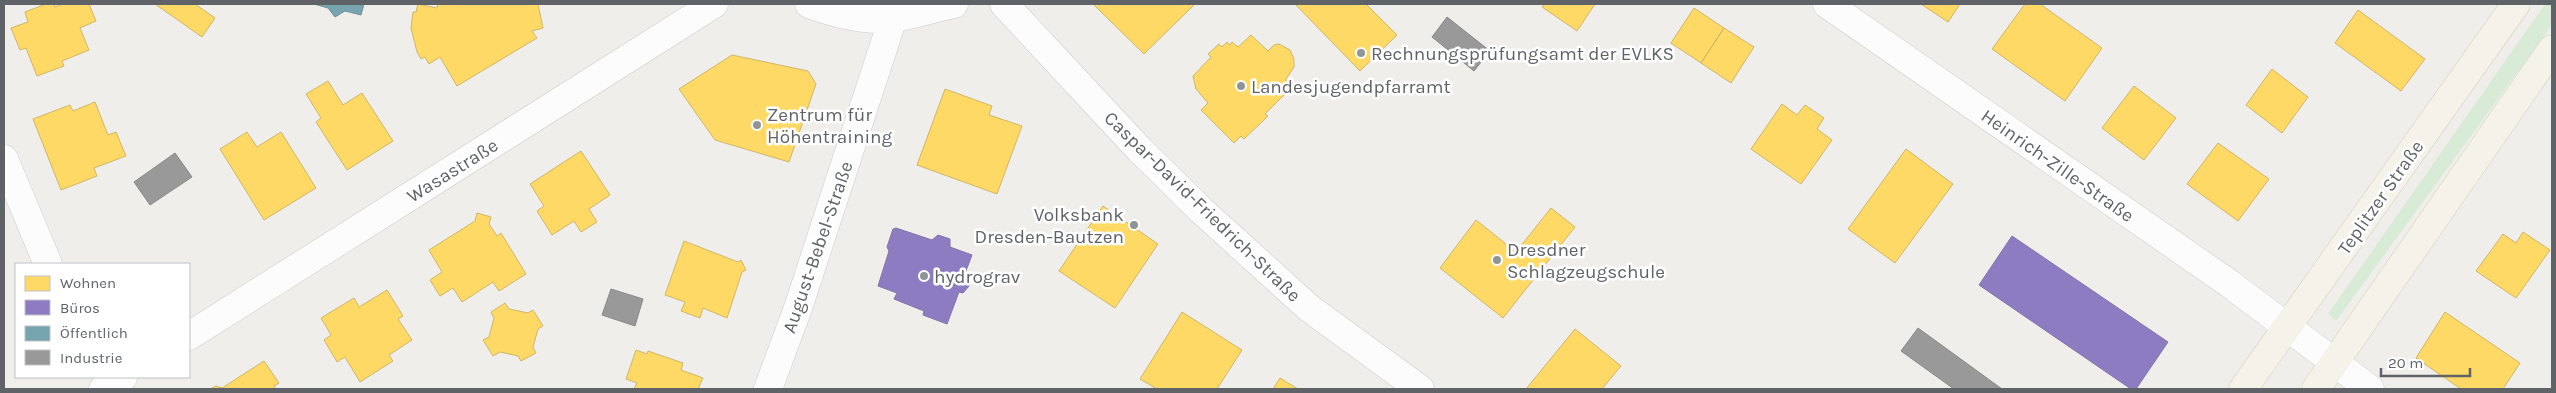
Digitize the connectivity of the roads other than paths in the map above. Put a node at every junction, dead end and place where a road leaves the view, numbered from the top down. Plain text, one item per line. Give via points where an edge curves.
1 (714, 4) edge
2 (809, 4) edge
3 (954, 4) edge
4 (1004, 4) edge
5 (1827, 4) edge
6 (2516, 4) edge
7 (893, 18) junction
8 (2552, 49) edge
9 (4, 159) edge
10 (48, 263) edge
11 (2288, 328) junction
12 (190, 335) edge
13 (2335, 363) junction
14 (121, 378) edge
15 (1415, 388) edge
16 (102, 389) edge
17 (768, 389) edge
18 (2243, 389) edge
19 (2316, 389) edge
20 (2370, 389) edge

1 - 12 street, Wasastraße
2 - 7 street via 848,14
3 - 7 street
4 - 15 street, Caspar-David-Friedrich-Straße via 1139,149 1201,210 1309,308
5 - 11 street, Heinrich-Zille-Straße via 2230,284
6 - 11 main road, Teplitzer Straße
7 - 17 street, August-Bebel-Straße
8 - 13 main road
9 - 10 street
11 - 13 street
11 - 18 main road, Teplitzer Straße
13 - 19 main road
13 - 20 street
14 - 16 street

